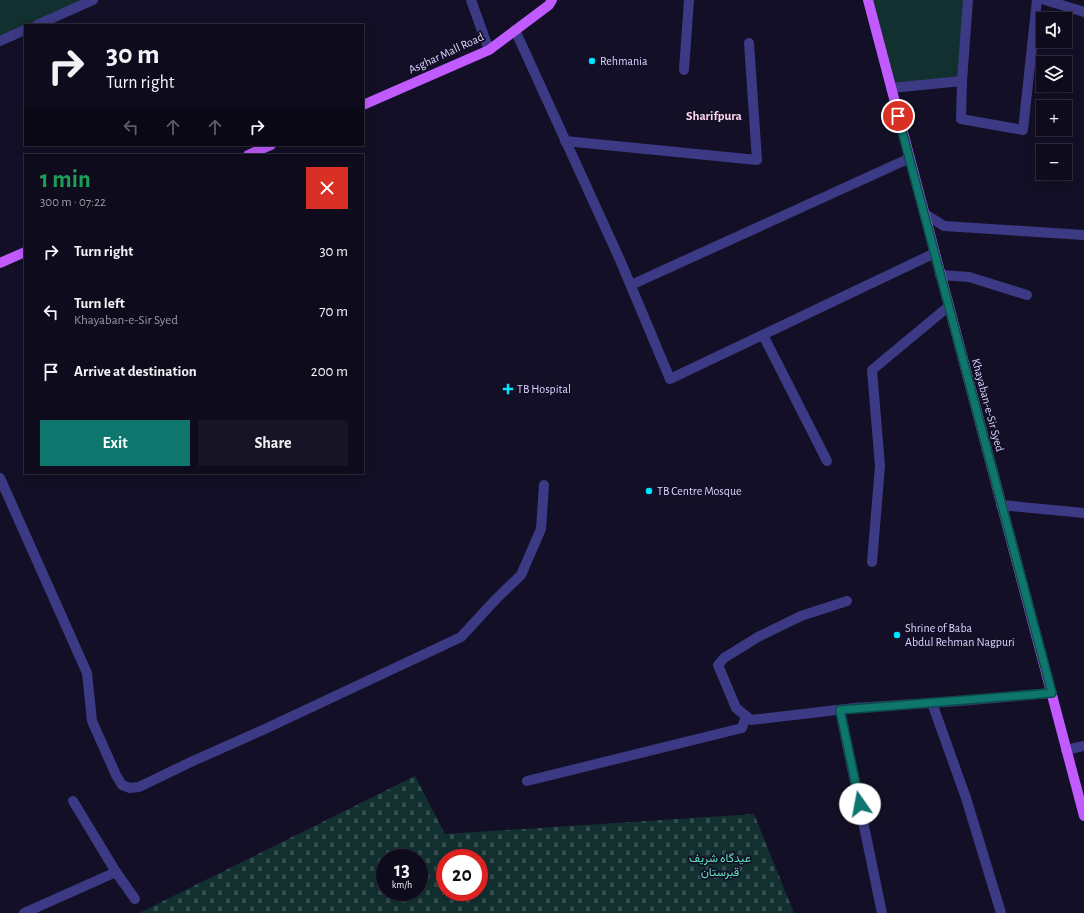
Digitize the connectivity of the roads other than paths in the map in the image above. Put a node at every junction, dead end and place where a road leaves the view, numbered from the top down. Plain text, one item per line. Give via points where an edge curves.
1 (93, 0) edge
2 (471, 0) edge
3 (552, 0) edge
4 (689, 0) edge
5 (868, 0) edge
6 (968, 0) edge
7 (1037, 0) edge
8 (1045, 0) edge
9 (1084, 12) edge
10 (39, 24) edge
11 (24, 30) edge
12 (515, 30) junction
13 (0, 41) edge
14 (749, 43) dead end
15 (488, 50) junction
16 (684, 70) dead end
17 (962, 81) junction
18 (891, 88) junction
19 (364, 105) edge
20 (565, 140) junction
21 (269, 146) edge
22 (250, 154) edge
23 (910, 158) junction
24 (924, 214) junction
25 (1084, 235) edge
26 (24, 252) edge
27 (935, 253) junction
28 (0, 263) edge
29 (940, 275) junction
30 (631, 285) junction
31 (1027, 295) dead end
32 (949, 306) junction
33 (763, 335) junction
34 (827, 461) dead end
35 (0, 478) edge
36 (544, 485) dead end
37 (1001, 505) junction
38 (1084, 513) edge
39 (872, 562) dead end
40 (847, 601) dead end
41 (1052, 693) junction
42 (932, 703) junction
43 (840, 710) junction
44 (746, 716) junction
45 (1084, 746) edge
46 (1066, 750) junction
47 (527, 781) dead end
48 (73, 801) dead end
49 (1084, 816) edge
50 (116, 872) junction
51 (135, 900) dead end
52 (24, 913) edge
53 (882, 913) edge
54 (1001, 913) edge

1 - 10 street
2 - 15 street
3 - 12 main road, Asghar Mall Road
4 - 16 street
5 - 18 main road, Khayaban-e-Sir Syed
6 - 17 street
7 - 17 street via 1023,130 961,119
8 - 9 street
11 - 13 street
12 - 15 main road, Asghar Mall Road
12 - 20 street
14 - 20 street via 757,160
15 - 19 main road, Asghar Mall Road
17 - 18 street
18 - 23 main road, Khayaban-e-Sir Syed
20 - 30 street
21 - 22 main road
23 - 24 main road, Khayaban-e-Sir Syed
23 - 30 street
24 - 25 street via 944,226
24 - 27 main road, Khayaban-e-Sir Syed
26 - 28 main road
27 - 29 main road, Khayaban-e-Sir Syed
27 - 33 street
29 - 31 street via 969,277
29 - 32 main road, Khayaban-e-Sir Syed
30 - 33 street via 670,379
32 - 37 main road, Khayaban-e-Sir Syed
32 - 39 street via 872,370 880,466
33 - 34 street
35 - 36 street via 87,674 92,721 116,775 122,785 130,788 139,787 461,637 521,575 541,529
37 - 38 street
37 - 41 main road, Khayaban-e-Sir Syed
40 - 44 street via 800,616 724,658 718,665 736,708
41 - 42 street
41 - 46 main road, Khayaban-e-Sir Syed
42 - 43 street
42 - 54 street via 966,798
43 - 44 street via 751,720
43 - 53 street
44 - 47 street via 742,728
45 - 46 street
46 - 49 main road, Khayaban-e-Sir Syed
48 - 50 street
50 - 51 street
50 - 52 street

